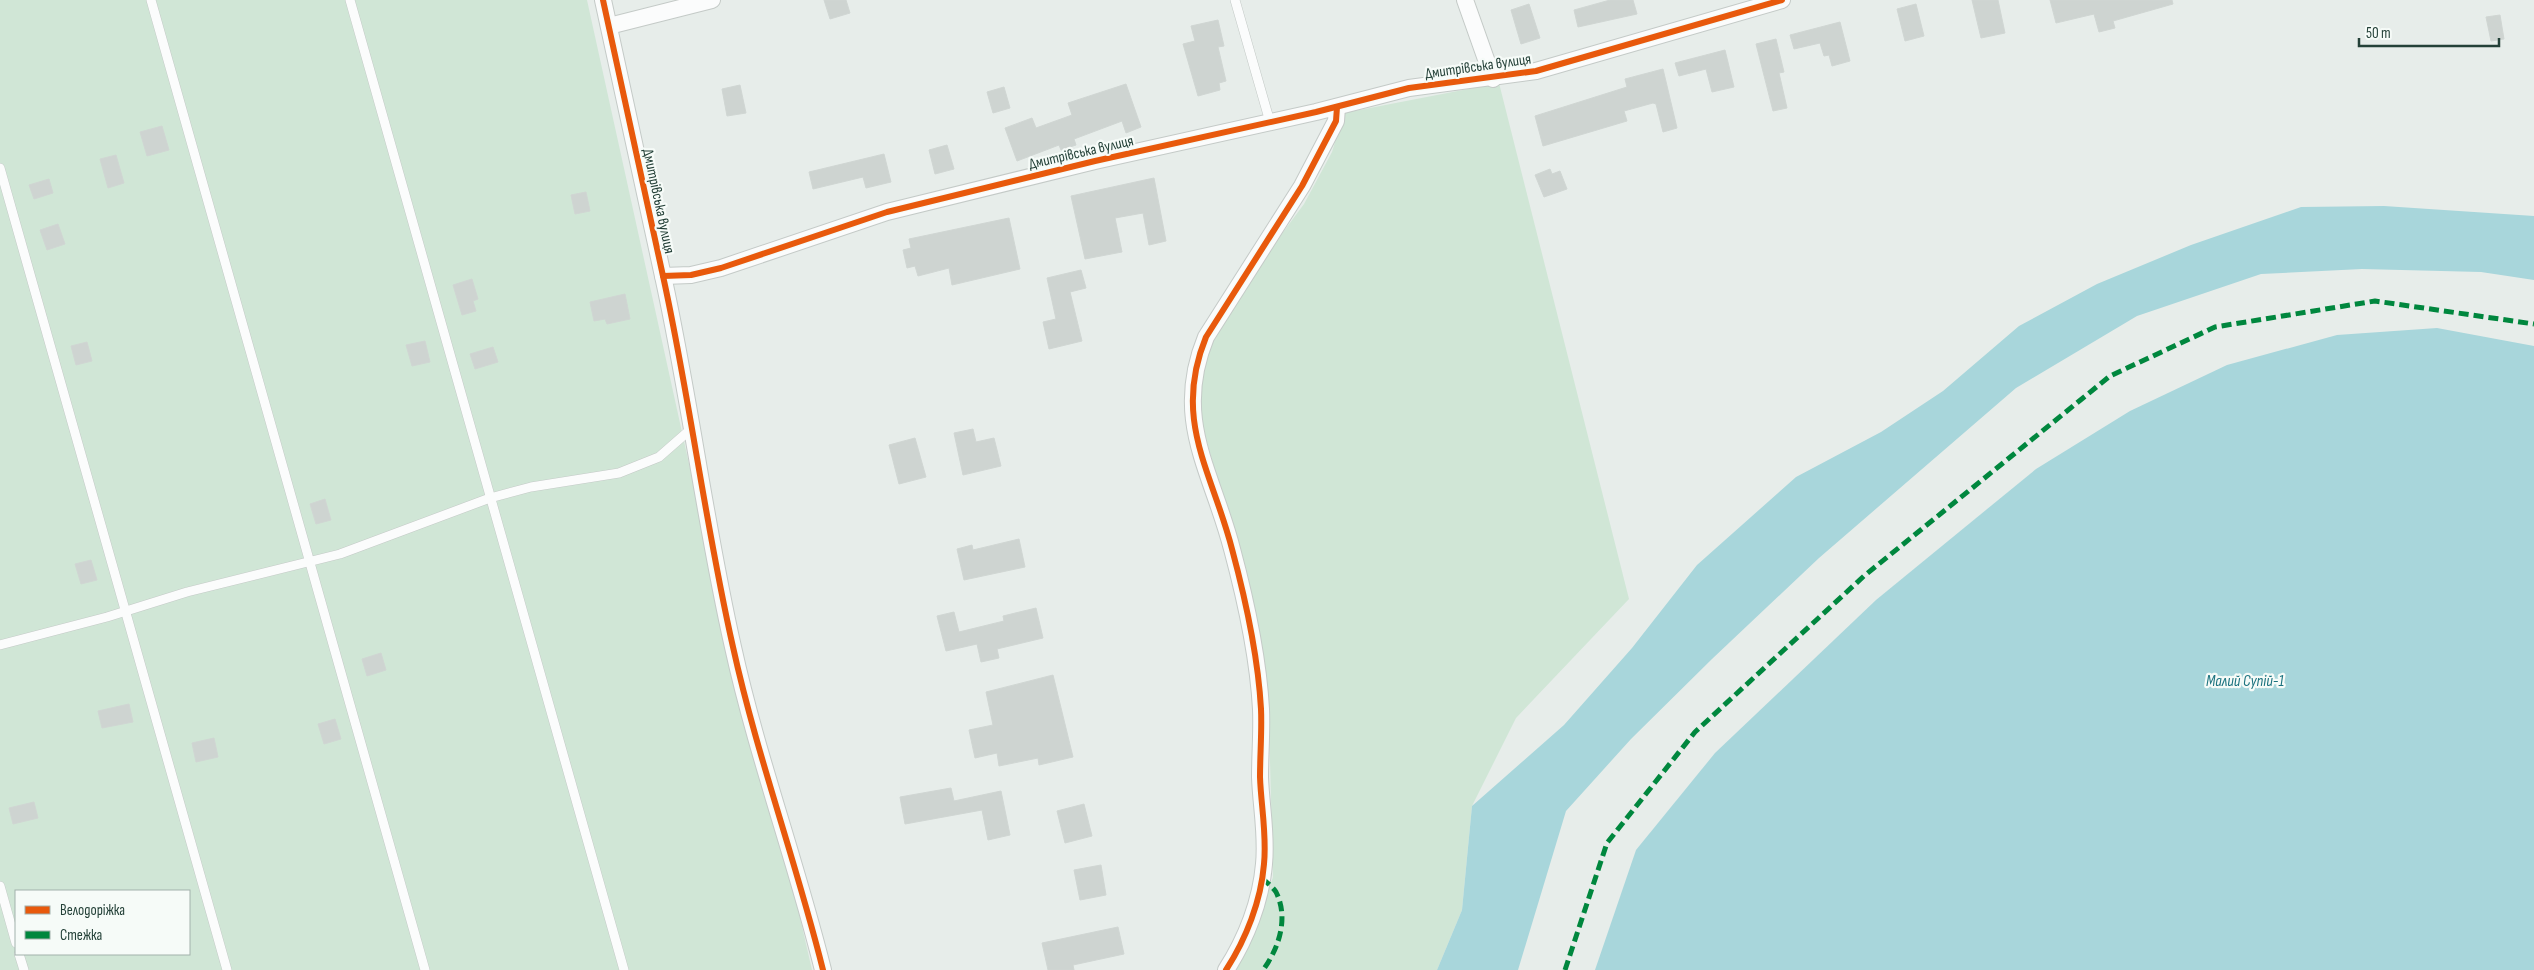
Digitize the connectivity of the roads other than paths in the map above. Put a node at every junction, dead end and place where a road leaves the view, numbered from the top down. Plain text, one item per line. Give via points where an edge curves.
1 (151, 0) edge
2 (350, 0) edge
3 (603, 0) edge
4 (712, 0) edge
5 (1234, 0) edge
6 (1466, 0) edge
7 (1782, 0) edge
8 (609, 26) junction
9 (1493, 78) junction
10 (1336, 107) junction
11 (1270, 122) junction
12 (0, 168) edge
13 (663, 276) junction
14 (691, 429) junction
15 (490, 498) junction
16 (309, 562) junction
17 (125, 611) junction
18 (0, 645) edge
19 (0, 886) edge
20 (15, 939) edge
21 (19, 955) edge
22 (24, 970) edge
23 (227, 970) edge
24 (425, 970) edge
25 (624, 970) edge
26 (823, 970) edge
27 (1226, 970) edge

1 - 16 lane
2 - 15 lane
3 - 8 street, Дмитрівська вулиця
4 - 8 street
5 - 11 lane
6 - 9 street
7 - 9 street, Дмитрівська вулиця via 1571,62
8 - 13 street, Дмитрівська вулиця
9 - 10 street, Дмитрівська вулиця via 1426,85
10 - 11 street, Дмитрівська вулиця
10 - 27 street via 1336,121 1302,186 1206,337 1197,362 1192,393 1192,416 1203,463 1225,522 1246,601 1261,710 1264,864 1248,926
11 - 13 street, Дмитрівська вулиця via 904,208 709,271
12 - 17 lane
13 - 14 street
14 - 15 lane via 659,457 619,473 531,487
14 - 26 street via 708,528 740,676
15 - 16 lane via 382,540
15 - 25 lane
16 - 17 lane
16 - 24 lane
17 - 18 lane
17 - 23 lane
19 - 20 lane
21 - 22 lane

